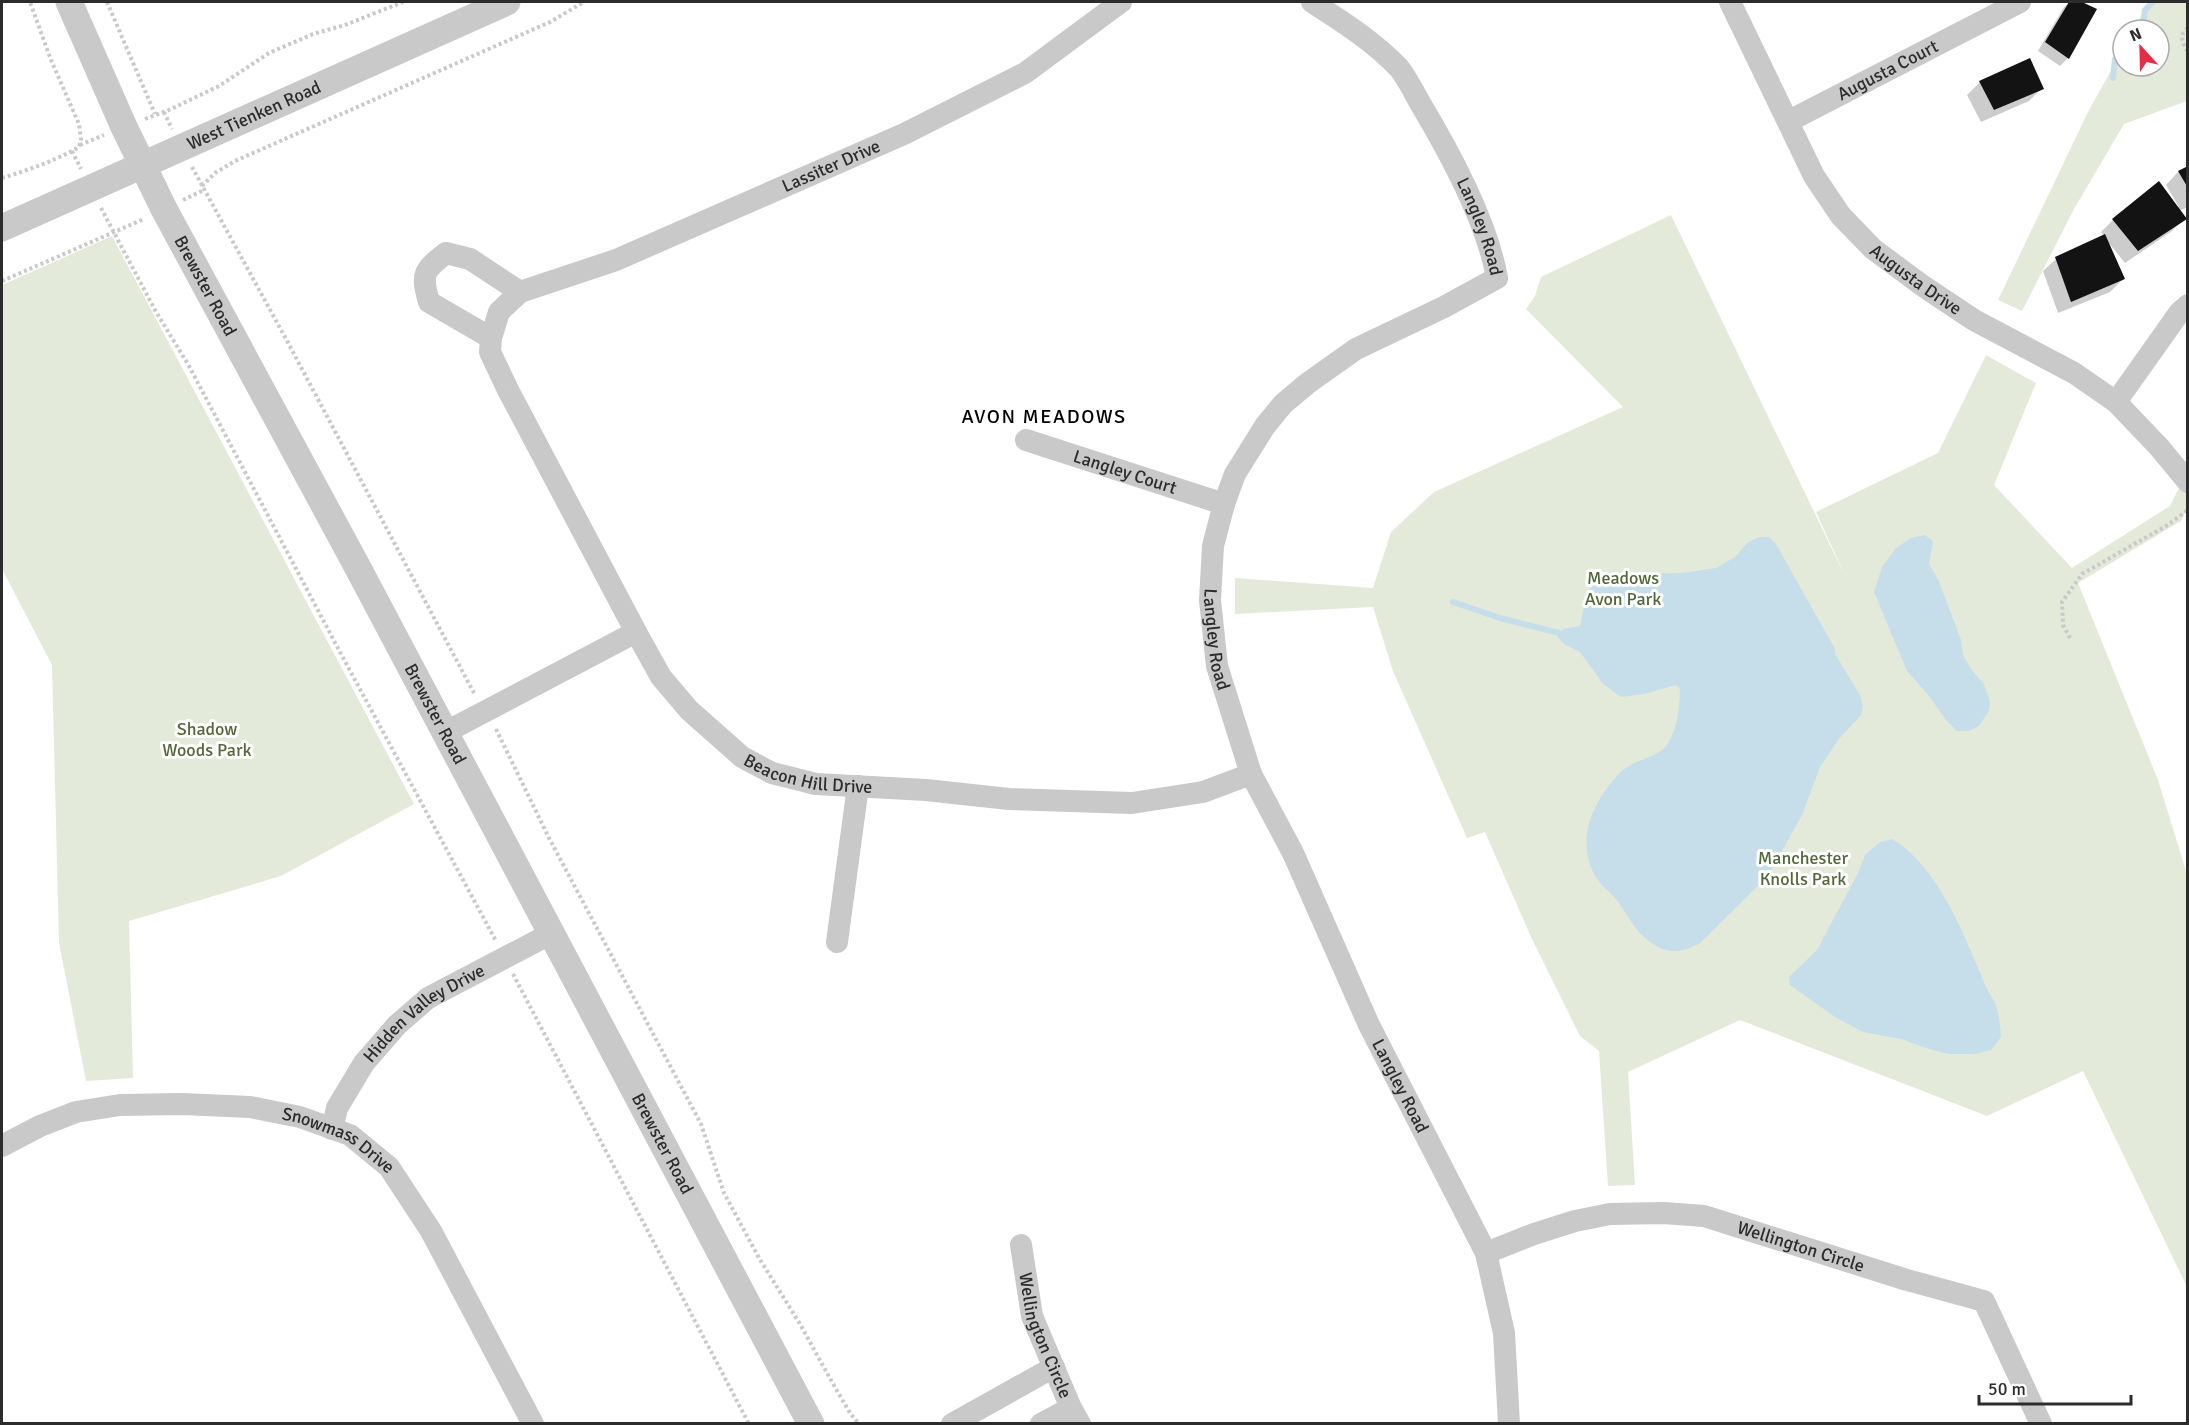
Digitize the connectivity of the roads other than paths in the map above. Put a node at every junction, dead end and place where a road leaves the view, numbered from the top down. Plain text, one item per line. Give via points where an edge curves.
1 (69, 2) edge
2 (507, 2) edge
3 (1120, 2) edge
4 (1312, 2) edge
5 (1730, 2) edge
6 (2020, 2) edge
7 (1982, 11) edge
8 (1789, 121) junction
9 (143, 166) junction
10 (2, 228) edge
11 (520, 292) junction
12 (2187, 305) edge
13 (491, 338) junction
14 (2116, 402) junction
15 (1026, 441) dead end
16 (2187, 482) edge
17 (1224, 504) junction
18 (636, 632) junction
19 (446, 732) junction
20 (1251, 774) junction
21 (858, 786) junction
22 (552, 933) junction
23 (837, 942) dead end
24 (332, 1129) junction
25 (2, 1146) edge
26 (1021, 1245) dead end
27 (1486, 1252) junction
28 (1054, 1367) junction
29 (1076, 1416) edge
30 (957, 1422) edge
31 (533, 1424) edge
32 (811, 1424) edge
33 (1041, 1424) edge
34 (1509, 1424) edge
35 (2041, 1424) edge

1 - 9 street, Brewster Road
2 - 9 street, West Tienken Road
3 - 11 street, Lassiter Drive via 1026,73 904,134 616,260
4 - 17 street, Langley Road via 1373,43 1401,70 1462,183 1493,254 1497,278 1356,349 1308,383 1264,426 1235,474
5 - 8 street, Augusta Drive
6 - 7 street, Augusta Court
7 - 8 street, Augusta Court
8 - 14 street, Augusta Drive via 1814,176 1841,216 1873,249 1974,320 2074,373
9 - 10 street, West Tienken Road
9 - 19 street, Brewster Road
11 - 13 street, Lassiter Drive via 499,312
11 - 13 street via 470,259 446,253 428,267 423,283 429,302
12 - 14 street
13 - 18 street via 490,352 508,390
14 - 16 street, Augusta Drive
15 - 17 street, Langley Court
17 - 20 street, Langley Road via 1213,546 1210,600 1217,666
18 - 19 street
18 - 21 street, Beacon Hill Drive via 661,677 689,710 742,756 772,773 816,784
19 - 22 street, Brewster Road
20 - 21 street, Beacon Hill Drive via 1203,792 1132,803 1009,799
20 - 27 street, Langley Road via 1293,854 1369,1025
21 - 23 street
22 - 24 street, Hidden Valley Drive via 429,998 397,1025 364,1063 337,1108
22 - 32 street, Brewster Road
24 - 25 street, Snowmass Drive via 300,1117 250,1107 120,1105 75,1112
24 - 31 street, Snowmass Drive via 350,1135 389,1167 431,1231
26 - 28 street, Wellington Circle via 1032,1316
27 - 34 street, Langley Road via 1504,1333
27 - 35 street, Wellington Circle via 1575,1221 1610,1214 1704,1216 1984,1301
28 - 29 street, Wellington Circle
28 - 30 street
29 - 33 street

